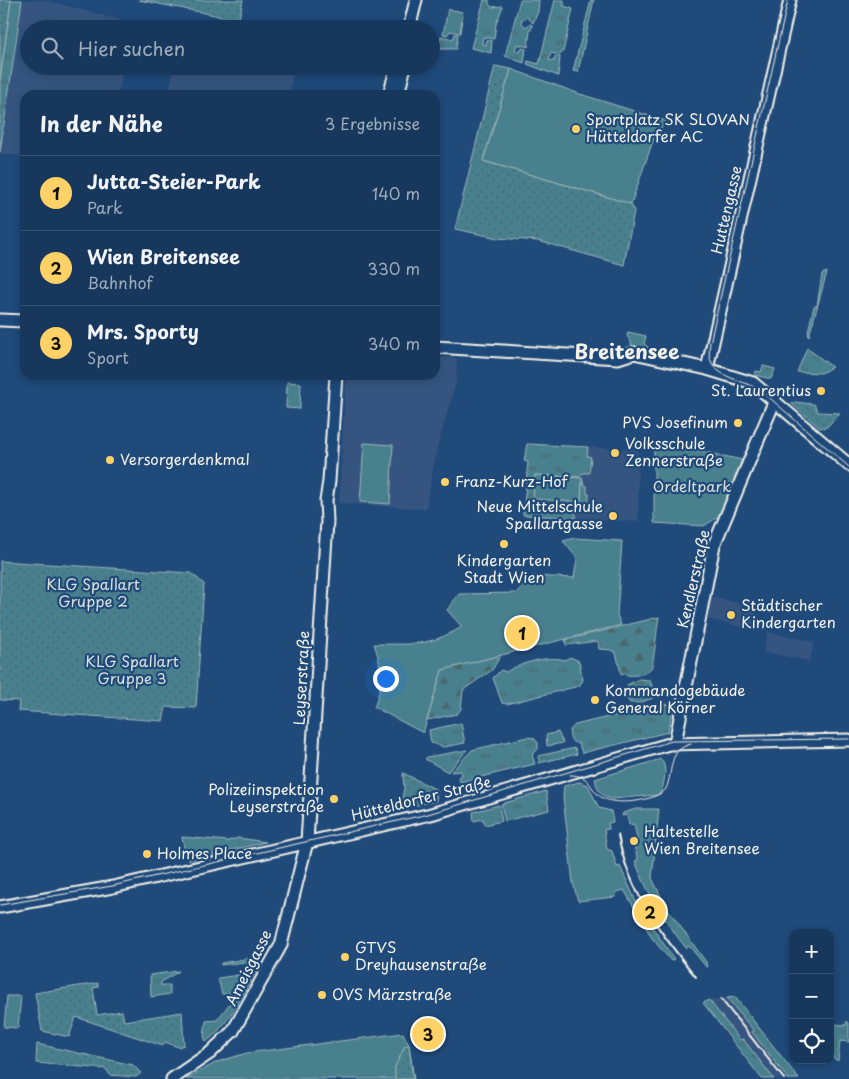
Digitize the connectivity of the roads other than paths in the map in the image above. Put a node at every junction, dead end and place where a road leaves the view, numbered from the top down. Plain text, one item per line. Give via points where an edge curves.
1 (416, 0) edge
2 (790, 0) edge
3 (412, 20) edge
4 (395, 75) edge
5 (403, 75) edge
6 (390, 90) edge
7 (399, 90) edge
8 (0, 320) edge
9 (20, 321) edge
10 (440, 347) edge
11 (707, 369) junction
12 (336, 380) edge
13 (775, 400) junction
14 (849, 465) edge
15 (849, 740) edge
16 (675, 743) junction
17 (307, 842) junction
18 (0, 907) edge
19 (172, 1079) edge

1 - 3 main road
2 - 11 main road, Huttengasse
4 - 6 main road
5 - 7 main road
8 - 9 main road
10 - 11 main road via 618,358 634,353
11 - 13 main road via 753,384
12 - 17 main road, Leyserstraße via 329,481 331,502 327,515
13 - 14 main road
13 - 16 main road, Kendlerstraße via 714,545
15 - 16 main road, Hütteldorfer Straße
16 - 17 main road, Hütteldorfer Straße via 448,810
17 - 18 main road, Hütteldorfer Straße via 113,887
17 - 19 main road, Ameisgasse via 281,945 235,1027 210,1053

